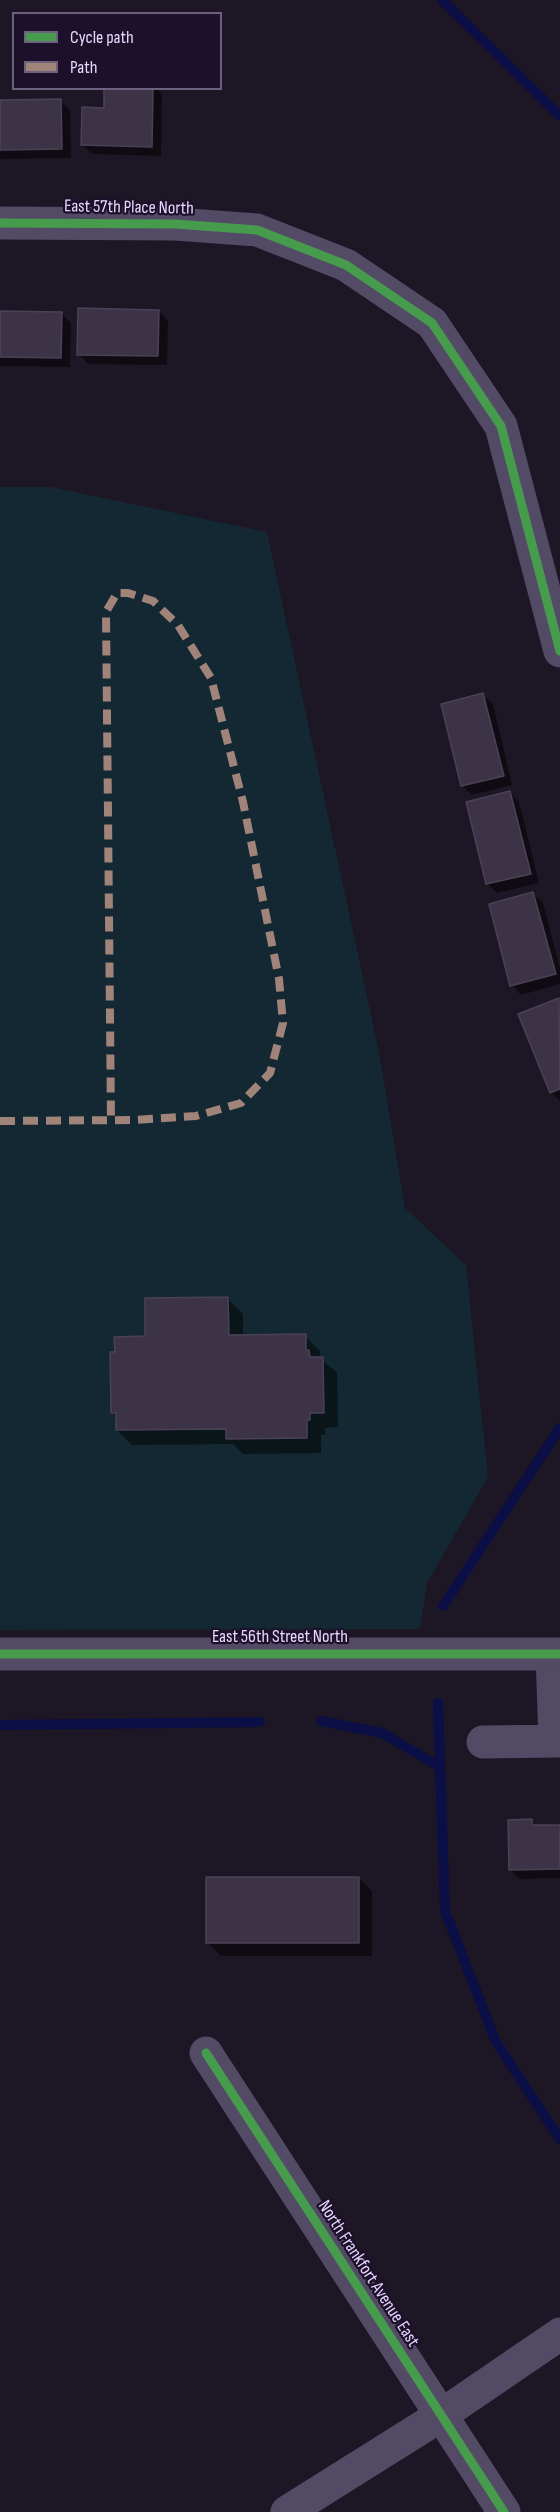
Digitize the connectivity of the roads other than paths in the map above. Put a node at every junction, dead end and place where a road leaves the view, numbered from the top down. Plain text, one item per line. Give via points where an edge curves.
1 (0, 223) edge
2 (560, 651) edge
3 (0, 1654) edge
4 (556, 1654) edge
5 (557, 1741) edge
6 (483, 1742) dead end
7 (206, 2052) dead end
8 (560, 2334) edge
9 (440, 2416) junction
10 (287, 2512) edge
11 (504, 2512) edge

1 - 2 street, East 57th Place North via 175,224 257,230 346,264 432,323 501,426
3 - 4 street, East 56th Street North
4 - 5 street
5 - 6 street
7 - 9 street, North Frankfort Avenue East
8 - 9 street
9 - 10 street
9 - 11 street, North Frankfort Avenue East

